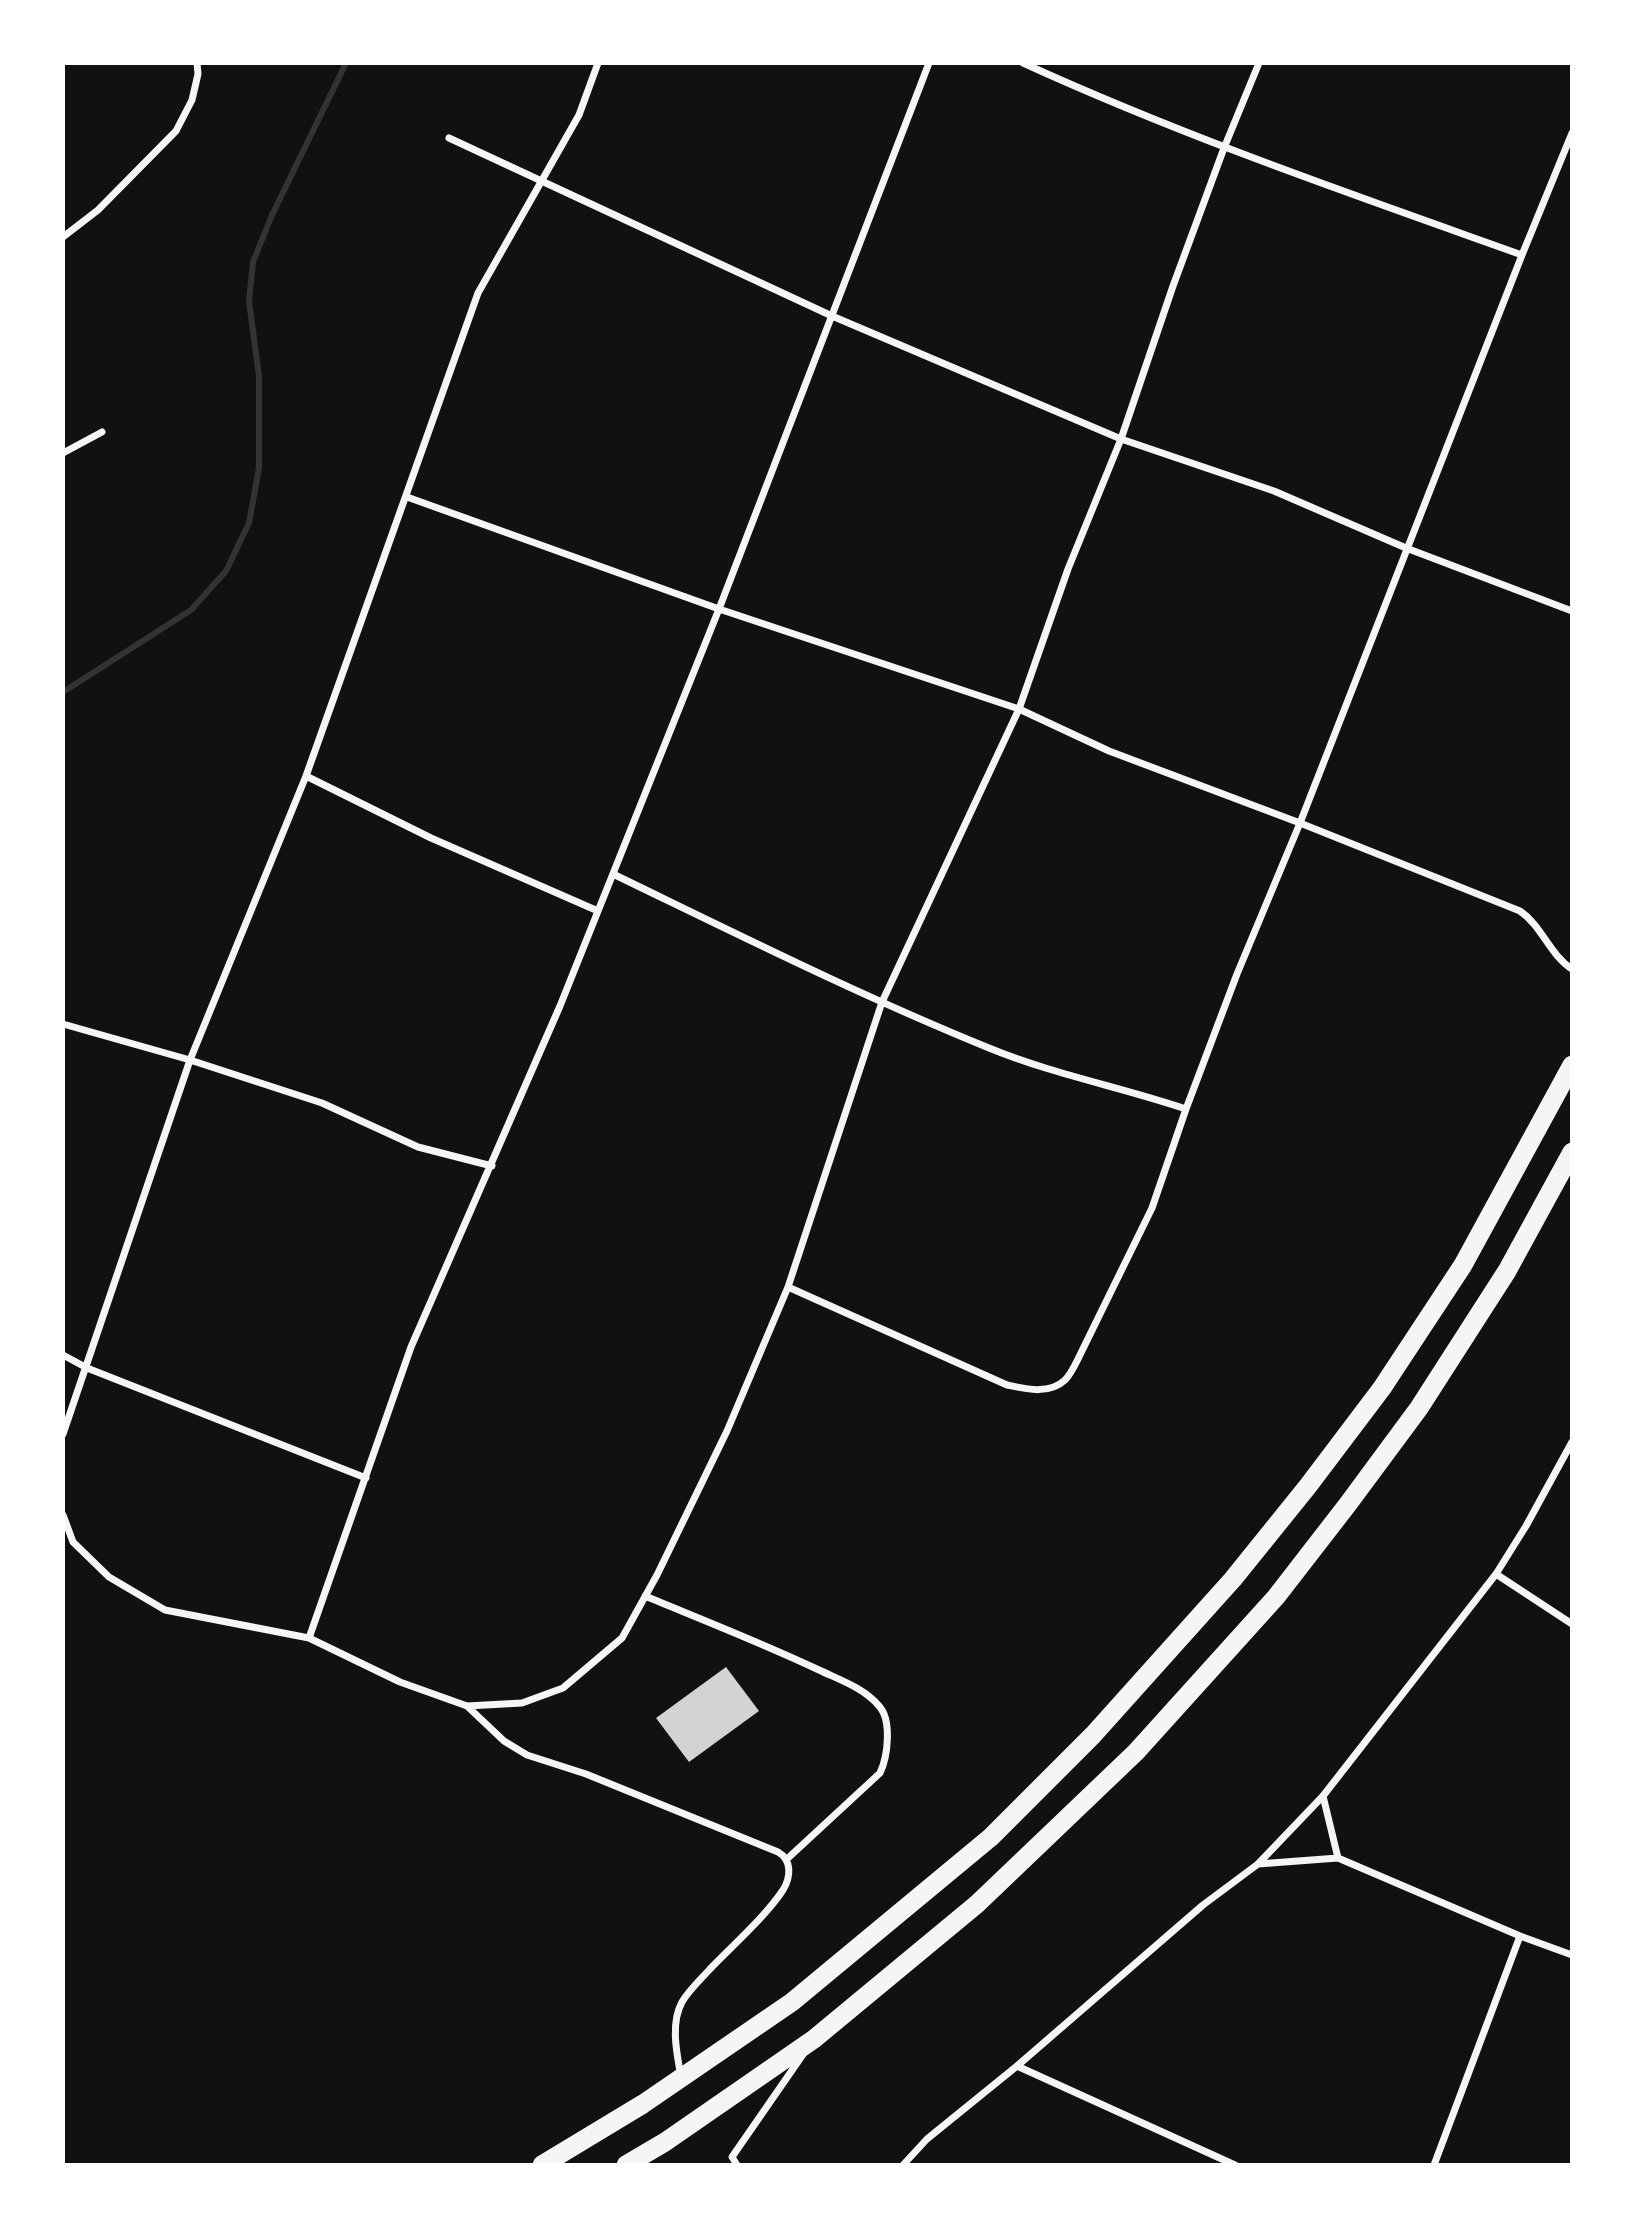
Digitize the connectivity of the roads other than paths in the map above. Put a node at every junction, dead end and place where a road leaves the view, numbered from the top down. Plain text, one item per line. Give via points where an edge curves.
1 (197, 63) edge
2 (598, 63) edge
3 (929, 63) edge
4 (1023, 63) edge
5 (1259, 63) edge
6 (1572, 133) edge
7 (449, 138) dead end
8 (1224, 149) junction
9 (542, 180) junction
10 (63, 237) edge
11 (1522, 256) junction
12 (832, 316) junction
13 (102, 432) dead end
14 (1121, 439) junction
15 (63, 453) edge
16 (407, 497) junction
17 (1406, 548) junction
18 (719, 610) junction
19 (1572, 611) edge
20 (1019, 709) junction
21 (306, 776) junction
22 (1300, 823) junction
23 (613, 874) junction
24 (598, 911) junction
25 (1572, 969) edge
26 (882, 1002) junction
27 (63, 1024) edge
28 (190, 1060) junction
29 (1572, 1065) edge
30 (1186, 1109) junction
31 (1572, 1152) edge
32 (492, 1166) junction
33 (789, 1287) junction
34 (63, 1355) edge
35 (87, 1368) junction
36 (63, 1434) edge
37 (1572, 1442) edge
38 (366, 1478) junction
39 (63, 1515) edge
40 (1496, 1574) junction
41 (645, 1596) junction
42 (1572, 1624) edge
43 (309, 1638) junction
44 (467, 1706) junction
45 (1324, 1796) junction
46 (1338, 1858) junction
47 (787, 1859) junction
48 (1258, 1864) junction
49 (1520, 1936) junction
50 (1572, 1955) edge
51 (814, 2039) junction
52 (1017, 2066) junction
53 (681, 2077) junction
54 (542, 2165) edge
55 (626, 2165) edge
56 (737, 2165) edge
57 (903, 2165) edge
58 (1235, 2165) edge
59 (1434, 2165) edge

1 - 10 street via 192,100 176,131 98,210
2 - 9 street via 579,115
3 - 12 street
4 - 8 street
5 - 8 street
6 - 11 street
7 - 9 street
8 - 11 street
8 - 14 street
9 - 12 street
9 - 16 street via 478,293
11 - 17 street
12 - 14 street
12 - 18 street
13 - 15 street
14 - 17 street via 1274,491
14 - 20 street via 1068,569
16 - 18 street
16 - 21 street
17 - 19 street
17 - 22 street
18 - 20 street
18 - 23 street
20 - 22 street via 1109,751
20 - 26 street
21 - 24 street via 431,838
21 - 28 street
22 - 25 street via 1520,911 1532,919 1551,950
22 - 30 street
23 - 24 street
23 - 26 street
24 - 32 street
26 - 30 street via 1025,1062
26 - 33 street
27 - 28 street
28 - 32 street via 322,1103 418,1147
28 - 35 street
29 - 53 highway via 1463,1265 1382,1388 1233,1579 1093,1735 991,1837 792,2002
30 - 33 street via 1146,1220 1077,1361 1066,1379 1052,1387 1032,1390 1007,1385
31 - 51 highway via 1507,1270 1419,1408 1276,1597 1136,1752 976,1904
32 - 38 street via 411,1347
33 - 41 street via 727,1431
34 - 35 street
35 - 36 street
35 - 38 street
37 - 40 street
38 - 43 street
39 - 43 street via 73,1542 109,1577 165,1610
40 - 42 street
40 - 45 street
41 - 44 street via 622,1638 563,1688 522,1703
41 - 47 street via 788,1656 863,1692 881,1707 887,1746 880,1773
43 - 44 street via 400,1682
44 - 47 street via 504,1741 527,1755 586,1774
45 - 46 street
45 - 48 street
46 - 48 street
46 - 49 street
47 - 53 street via 784,1889 681,2004 676,2041
48 - 52 street via 1203,1905
49 - 50 street
49 - 59 street
51 - 55 highway
51 - 56 street via 732,2157
52 - 57 street via 927,2139
52 - 58 street
53 - 54 highway

